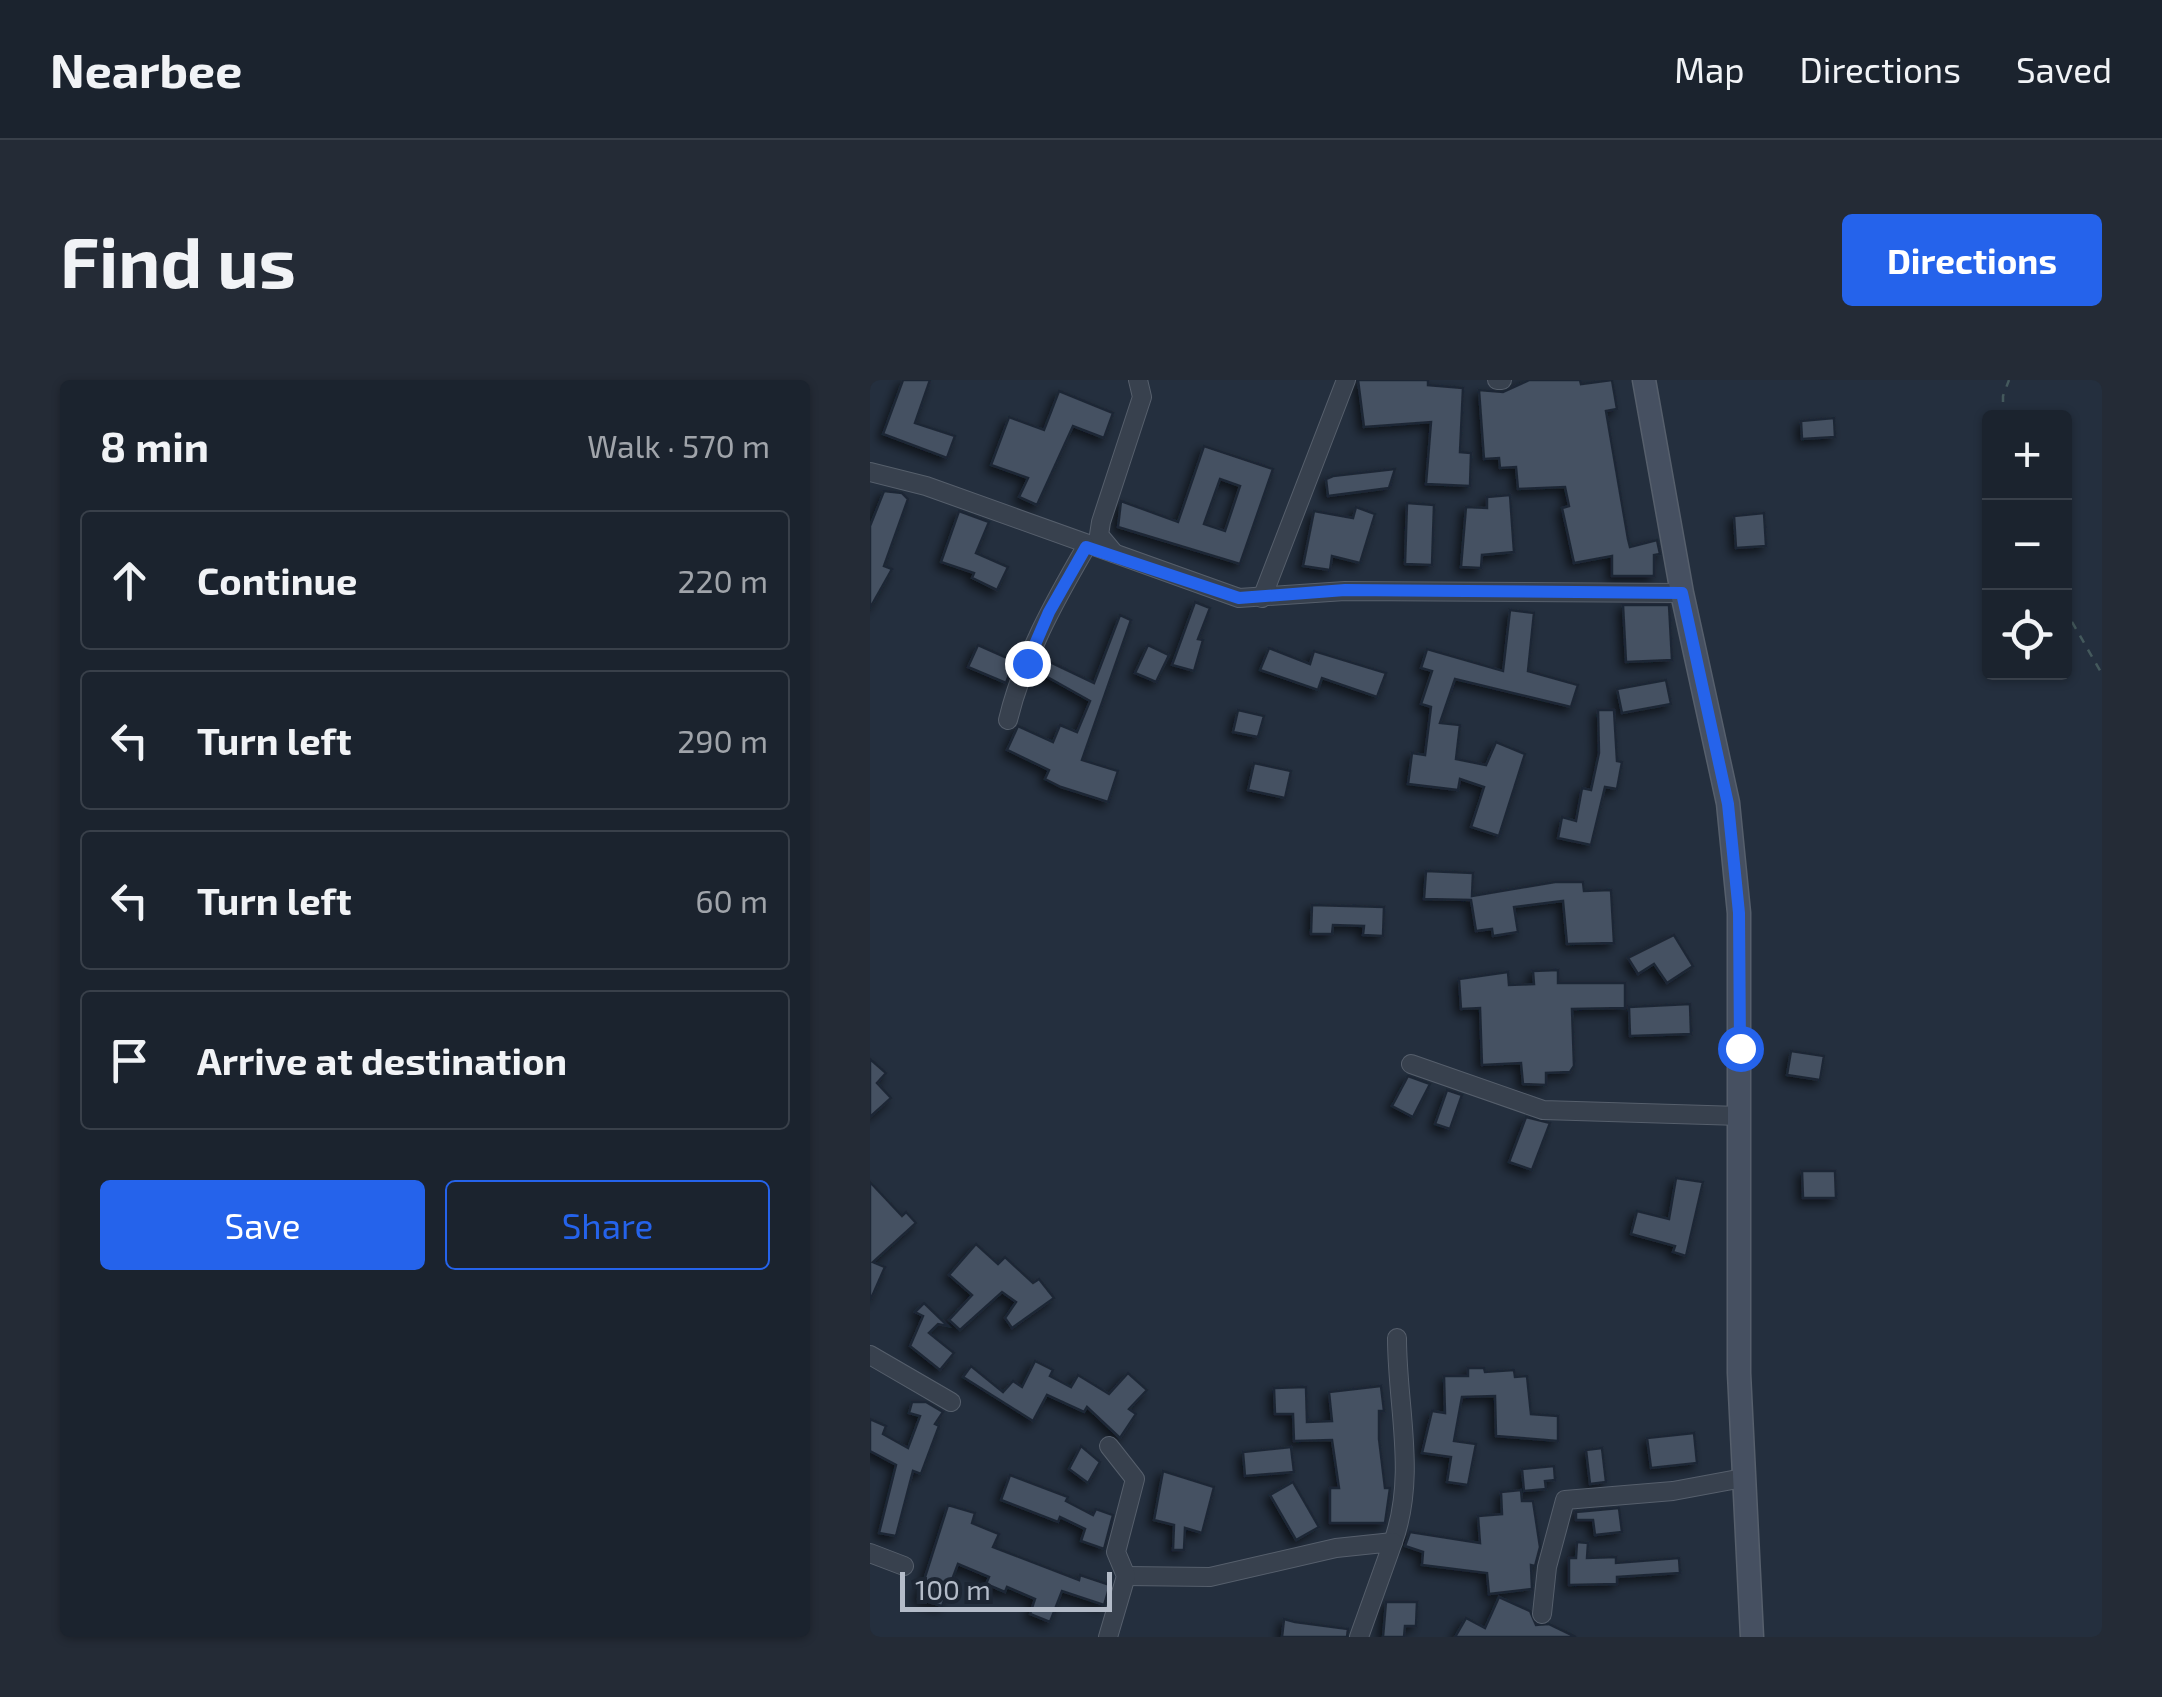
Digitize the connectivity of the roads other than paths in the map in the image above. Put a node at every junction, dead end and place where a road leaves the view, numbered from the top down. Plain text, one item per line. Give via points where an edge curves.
1 (1138, 380) edge
2 (1346, 380) edge
3 (1644, 380) edge
4 (870, 472) edge
5 (1086, 547) junction
6 (1114, 553) junction
7 (1682, 593) junction
8 (1262, 598) junction
9 (1008, 720) dead end
10 (1411, 1064) dead end
11 (1740, 1116) junction
12 (1397, 1338) dead end
13 (870, 1356) edge
14 (951, 1402) dead end
15 (1109, 1446) dead end
16 (1743, 1478) junction
17 (1393, 1542) junction
18 (870, 1553) edge
19 (904, 1566) dead end
20 (1126, 1576) junction
21 (1542, 1614) dead end
22 (1108, 1637) edge
23 (1360, 1637) edge
24 (1752, 1637) edge

1 - 6 street via 1142,397 1101,522 1103,544
2 - 8 street
3 - 7 main road
4 - 5 street via 926,486
5 - 6 street
5 - 9 street via 1049,612
6 - 8 street via 1224,595
7 - 8 street via 1345,590
7 - 11 main road via 1728,804 1739,913
10 - 11 street via 1543,1110
11 - 16 main road
12 - 17 street via 1404,1510
13 - 14 street
15 - 20 street via 1135,1480 1116,1552
16 - 21 street via 1566,1500
16 - 24 main road
17 - 20 street via 1210,1577
17 - 23 street
18 - 19 street
20 - 22 street

